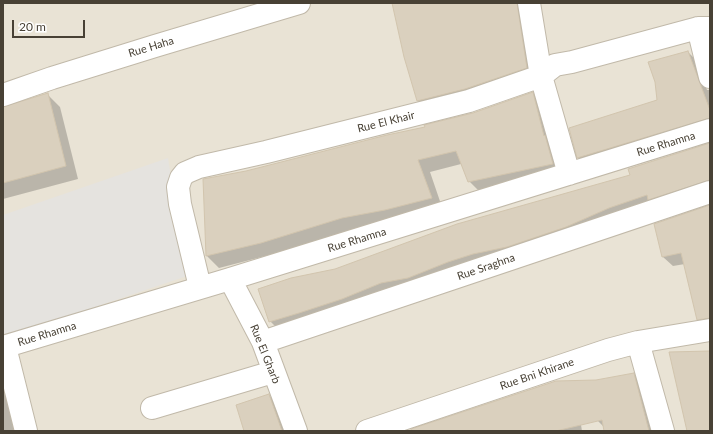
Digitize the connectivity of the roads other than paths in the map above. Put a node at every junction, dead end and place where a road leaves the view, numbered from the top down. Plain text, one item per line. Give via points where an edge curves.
1 (299, 3) edge
2 (529, 3) edge
3 (704, 28) edge
4 (541, 76) junction
5 (710, 77) edge
6 (3, 95) edge
7 (710, 130) edge
8 (569, 174) junction
9 (710, 192) edge
10 (230, 279) junction
11 (200, 287) junction
12 (710, 330) edge
13 (263, 342) junction
14 (638, 342) junction
15 (4, 347) edge
16 (273, 372) junction
17 (152, 408) dead end
18 (26, 431) edge
19 (296, 431) edge
20 (367, 431) edge
21 (663, 431) edge

1 - 6 street, Rue Haha
2 - 4 street
3 - 4 street, Rue El Khair via 555,65
3 - 5 street, Rue El Khair
4 - 8 street
4 - 11 street, Rue El Khair via 470,101 199,167 185,173 178,187 180,204
7 - 8 street, Rue Rhamna
8 - 10 street, Rue Rhamna
9 - 13 street, Rue Sraghna
10 - 11 street, Rue Rhamna
10 - 13 street, Rue El Gharb
11 - 15 street, Rue Rhamna
12 - 14 street, Rue Bni Khirane
13 - 16 street, Rue El Gharb
14 - 20 street, Rue Bni Khirane
14 - 21 street
15 - 18 street
16 - 17 street
16 - 19 street, Rue El Gharb

